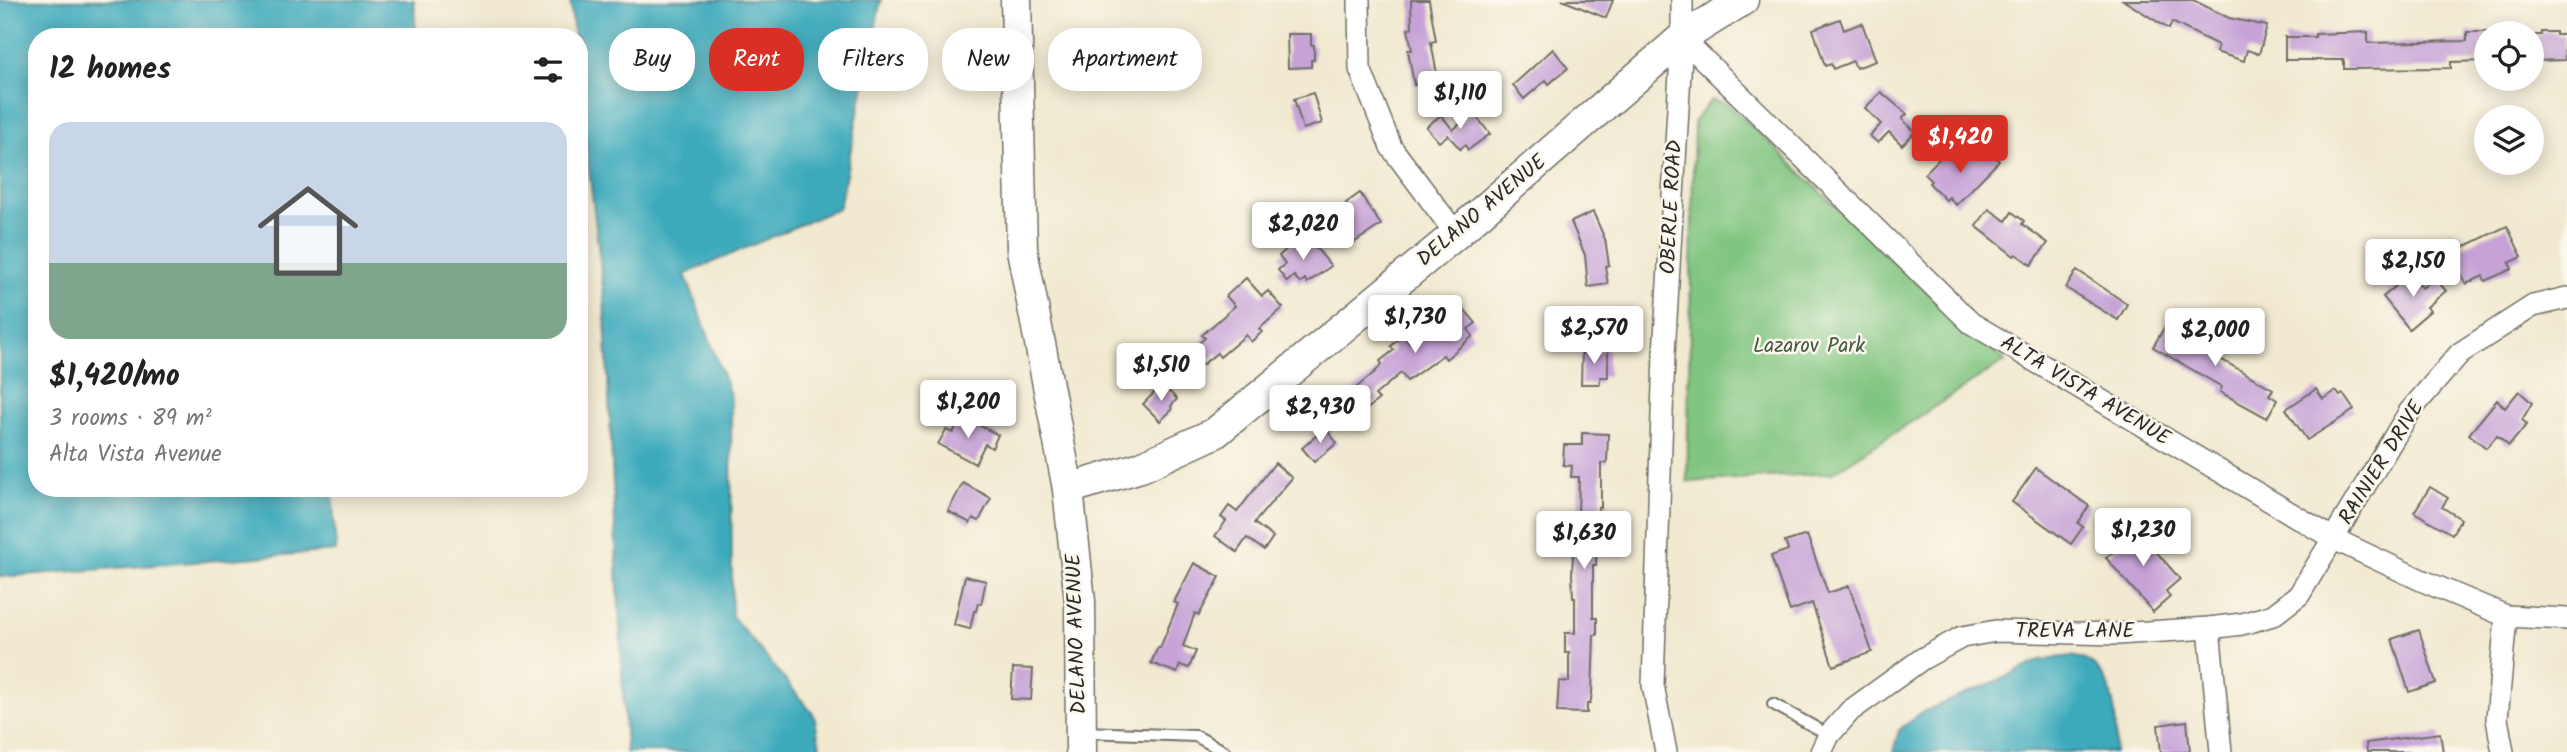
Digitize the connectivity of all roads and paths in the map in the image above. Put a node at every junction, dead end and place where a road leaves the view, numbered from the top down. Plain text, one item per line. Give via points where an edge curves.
1 (1016, 0) edge
2 (1359, 0) edge
3 (1682, 0) edge
4 (1744, 0) edge
5 (1682, 38) junction
6 (1456, 234) junction
7 (2567, 298) edge
8 (1068, 489) junction
9 (2334, 539) junction
10 (2506, 616) junction
11 (2567, 619) edge
12 (2209, 628) junction
13 (1773, 704) dead end
14 (1081, 742) edge
15 (1825, 743) edge
16 (1224, 752) edge
17 (1666, 752) edge
18 (2221, 752) edge
19 (2503, 752) edge

1 - 8 street via 1022,250
2 - 6 street via 1360,69 1391,147
3 - 5 street, OBERLE ROAD
4 - 5 street, DELANO AVENUE
5 - 6 street, DELANO AVENUE
5 - 9 street, ALTA VISTA AVENUE via 1970,323
5 - 17 street, OBERLE ROAD via 1664,354 1653,685
6 - 8 street, DELANO AVENUE via 1215,433 1141,467
7 - 9 street, RAINIER DRIVE via 2533,306 2460,353 2410,411
8 - 14 street, DELANO AVENUE via 1080,601
9 - 10 street, ALTA VISTA AVENUE
9 - 12 street, TREVA LANE via 2299,595 2273,615
10 - 11 street, ALTA VISTA AVENUE
10 - 19 street via 2497,719
12 - 15 street, TREVA LANE via 2117,634 1996,631 1962,637 1922,659 1850,711
12 - 18 street
13 - 15 lane
14 - 16 lane via 1196,736

